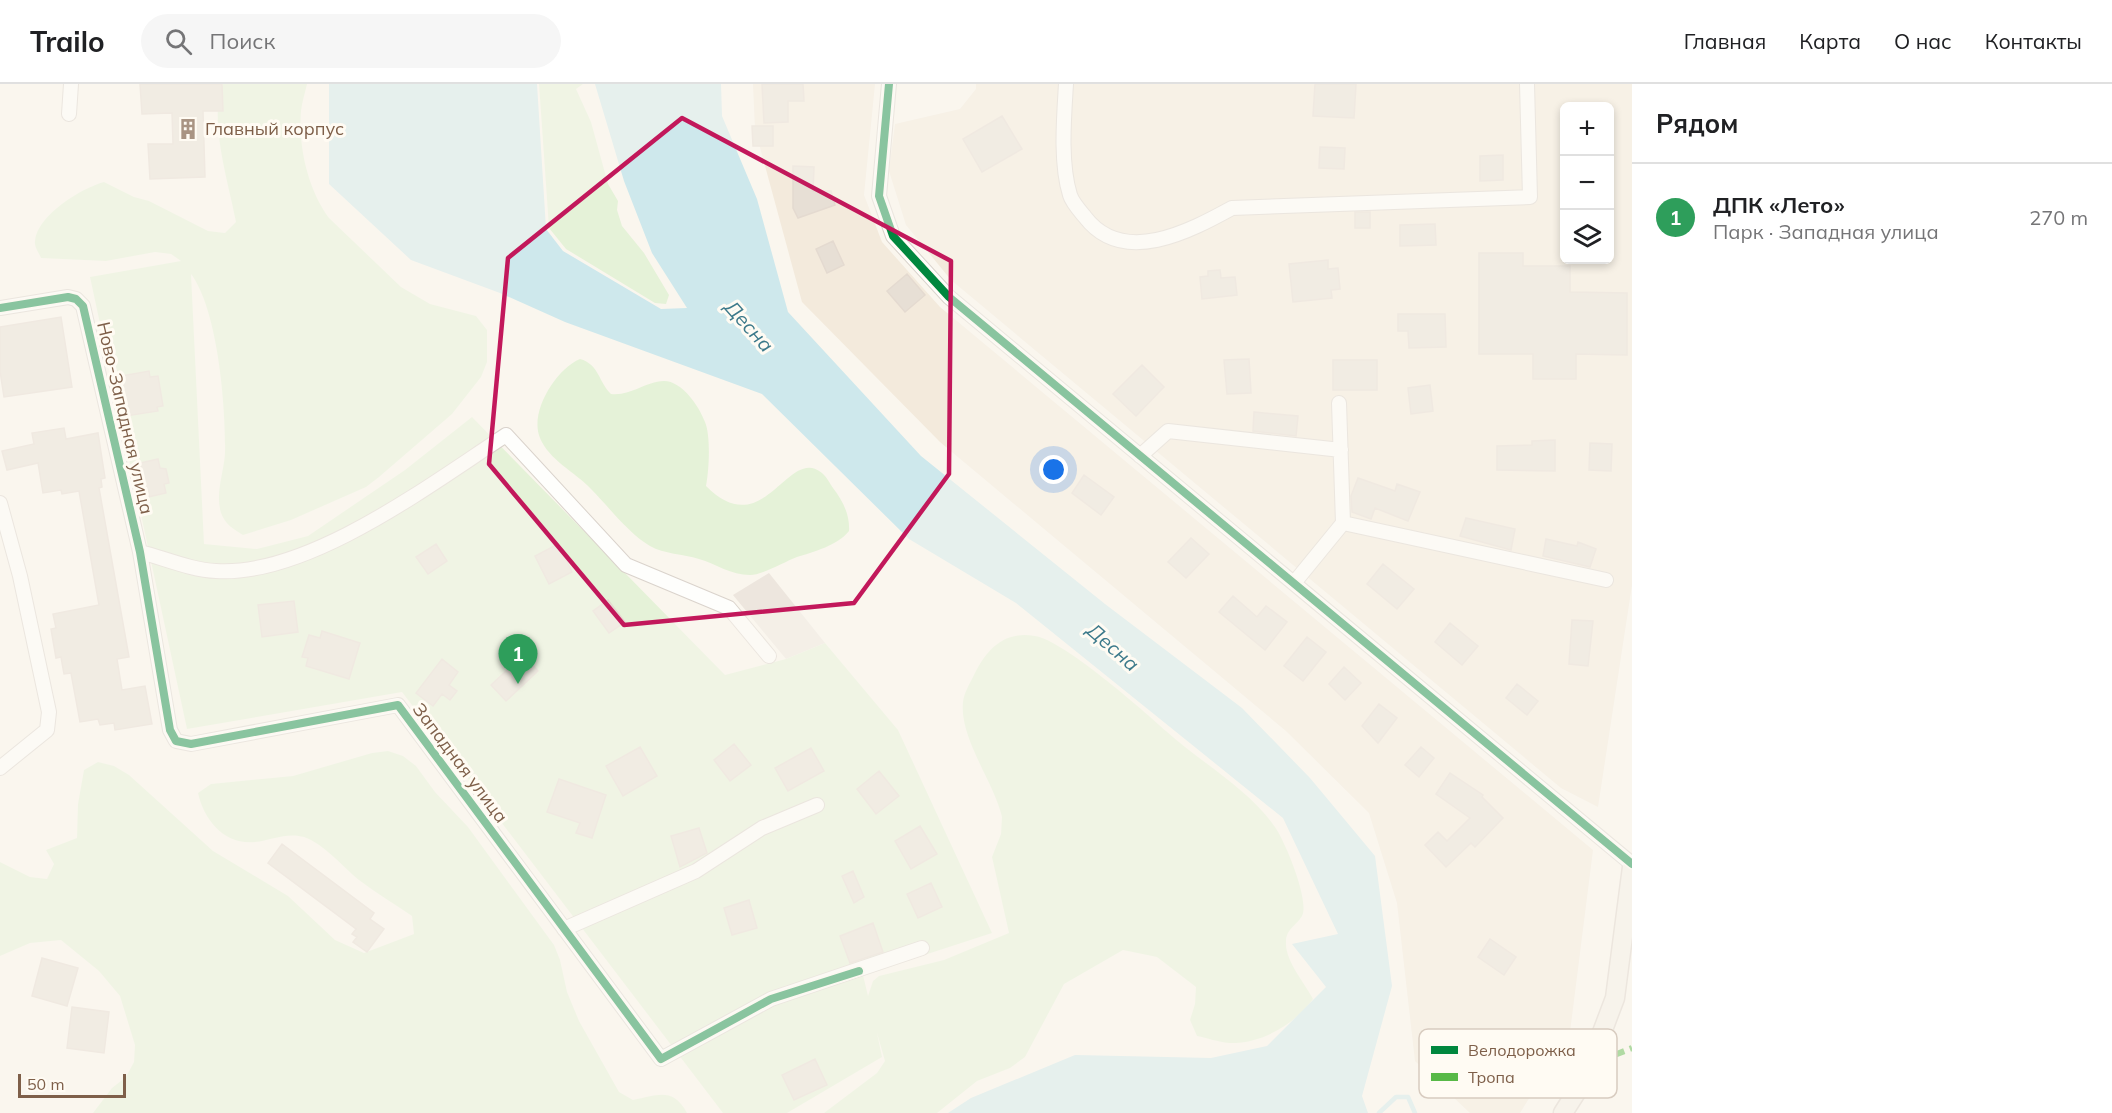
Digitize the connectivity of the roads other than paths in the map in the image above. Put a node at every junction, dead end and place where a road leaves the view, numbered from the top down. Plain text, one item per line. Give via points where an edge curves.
1 (72, 84) edge
2 (889, 84) edge
3 (1065, 84) edge
4 (1527, 84) edge
5 (69, 114) dead end
6 (0, 308) edge
7 (1339, 403) dead end
8 (1341, 450) junction
9 (1140, 456) junction
10 (0, 502) edge
11 (1343, 523) junction
12 (140, 552) junction
13 (1606, 580) dead end
14 (1294, 584) junction
15 (769, 656) dead end
16 (0, 768) edge
17 (817, 805) dead end
18 (1632, 866) edge
19 (564, 929) junction
20 (922, 948) dead end
21 (1603, 1029) edge
22 (1573, 1098) edge
23 (1563, 1113) edge

1 - 5 street
2 - 9 street via 879,196 893,236 949,297
3 - 4 street via 1063,136 1070,196 1094,228 1122,241 1150,243 1190,230 1232,207 1530,197
6 - 12 street, Ново-Западная улица via 68,297 83,306
7 - 8 street
8 - 9 street via 1168,431
8 - 11 street
9 - 14 street
10 - 16 street via 50,712 47,730
11 - 13 street
11 - 14 street
12 - 15 street via 215,571 268,564 333,543 506,435 626,565 729,608
12 - 19 street, Западная улица via 170,730 176,741 191,744 398,705
14 - 18 street
17 - 19 street via 762,828 696,871
18 - 21 main road via 1615,998
19 - 20 street, Западная улица via 661,1059 771,999
22 - 23 main road

